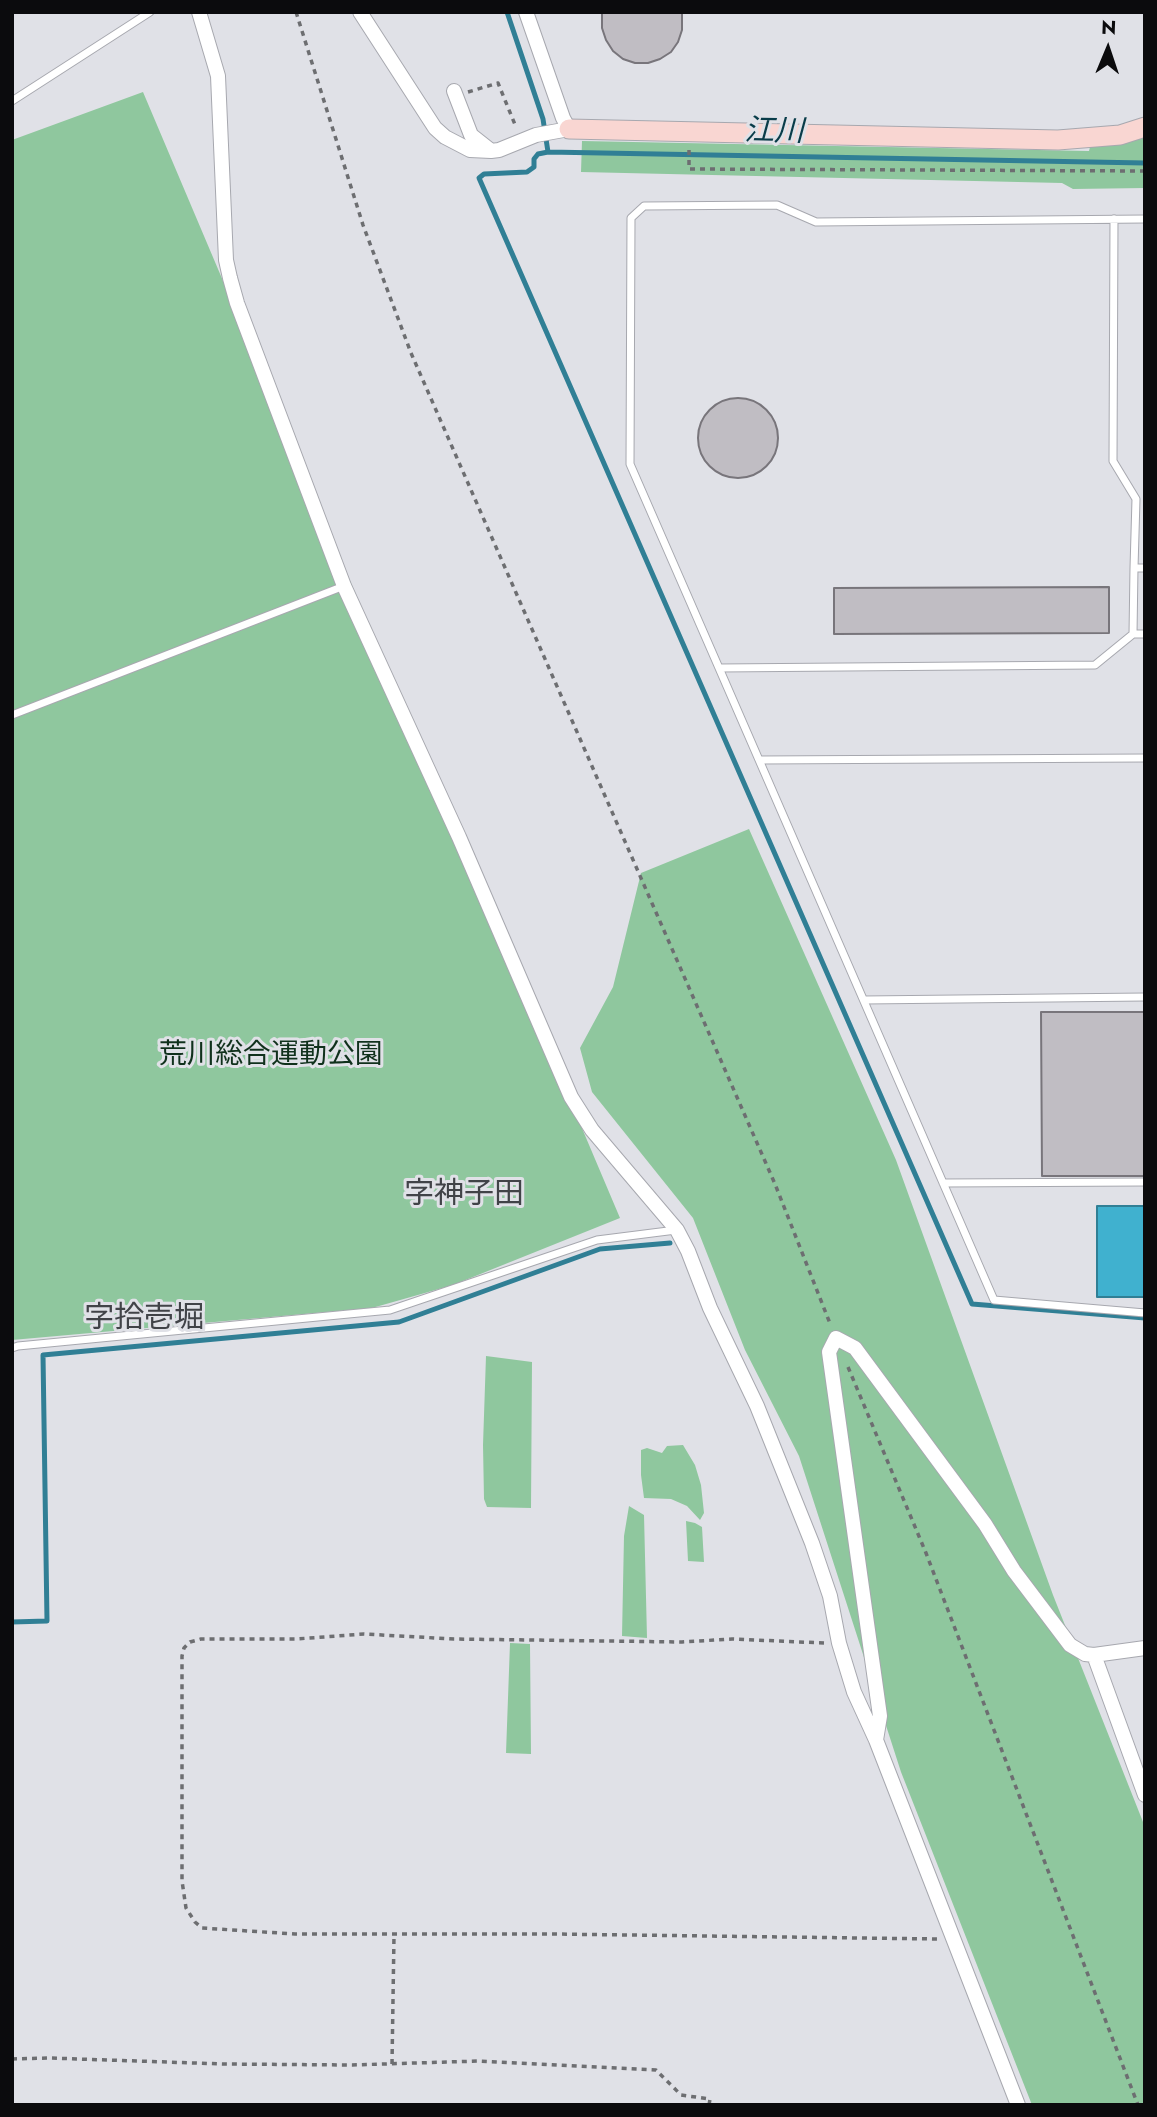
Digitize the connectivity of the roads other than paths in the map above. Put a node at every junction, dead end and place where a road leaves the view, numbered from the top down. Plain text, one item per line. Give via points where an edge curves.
1 (149, 12) edge
2 (199, 12) edge
3 (360, 12) edge
4 (526, 12) edge
5 (455, 93) road end
6 (12, 101) edge
7 (1145, 127) edge
8 (563, 130) junction
9 (491, 151) junction
10 (1114, 219) junction
11 (1145, 219) edge
12 (1134, 568) junction
13 (1145, 568) edge
14 (344, 586) junction
15 (1133, 634) junction
16 (1145, 634) edge
17 (719, 668) junction
18 (12, 715) edge
19 (1145, 758) edge
20 (760, 761) junction
21 (1145, 997) edge
22 (864, 1000) junction
23 (943, 1182) junction
24 (1145, 1182) edge
25 (677, 1230) junction
26 (1145, 1313) edge
27 (12, 1348) edge
28 (1145, 1648) edge
29 (1094, 1655) junction
30 (876, 1740) junction
31 (1145, 1795) edge
32 (1018, 2105) edge

1 - 6 lane
2 - 14 street via 218,76 230,278
3 - 9 street via 435,128 470,150
4 - 8 street via 563,118
5 - 9 street via 471,135
7 - 8 street via 1120,135 1058,140
8 - 9 street
10 - 11 lane
10 - 12 lane via 1113,461 1136,499
10 - 17 lane via 816,222 777,205 644,206 631,218 630,464
12 - 13 lane
12 - 15 lane
14 - 18 lane
14 - 25 street via 571,1097 592,1130
15 - 16 lane
15 - 17 lane via 1095,665
17 - 20 lane
19 - 20 lane
20 - 22 lane
21 - 22 lane
22 - 23 lane
23 - 24 lane
23 - 26 lane via 994,1300
25 - 27 lane via 597,1240 390,1310
25 - 30 street via 757,1406 812,1543 854,1692
28 - 29 street
29 - 30 street via 1077,1650 1056,1629 856,1348 838,1341 829,1352 880,1716
29 - 31 street
30 - 32 street

